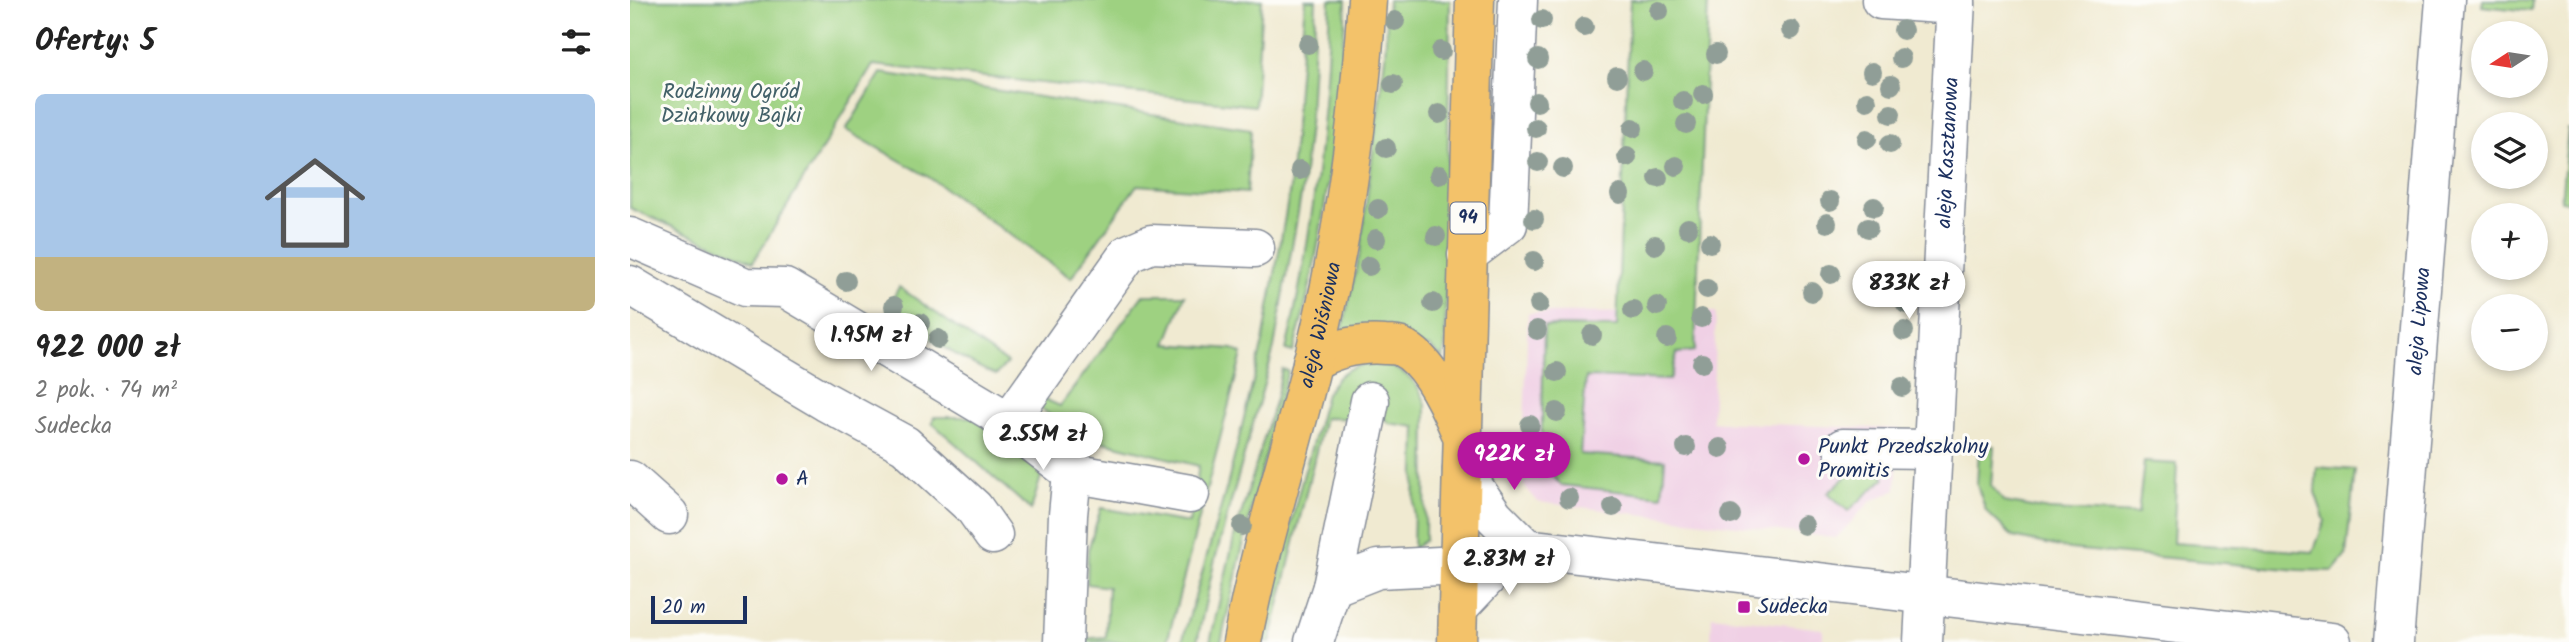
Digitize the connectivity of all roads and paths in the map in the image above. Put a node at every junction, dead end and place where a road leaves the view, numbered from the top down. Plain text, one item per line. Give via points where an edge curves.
1 (1367, 0) edge
2 (1475, 0) edge
3 (1518, 0) edge
4 (1881, 0) edge
5 (2445, 0) edge
6 (1956, 2) edge
7 (630, 237) edge
8 (1255, 248) dead end
9 (1467, 255) junction
10 (630, 285) edge
11 (1312, 362) junction
12 (1370, 401) dead end
13 (1008, 423) junction
14 (1843, 448) dead end
15 (1932, 449) junction
16 (1462, 452) junction
17 (1072, 473) junction
18 (630, 480) edge
19 (1190, 494) dead end
20 (669, 515) dead end
21 (993, 535) dead end
22 (1526, 548) junction
23 (1460, 565) junction
24 (1332, 587) junction
25 (1926, 596) junction
26 (1457, 625) edge
27 (1063, 642) edge
28 (1242, 642) edge
29 (1314, 642) edge
30 (1923, 642) edge
31 (2332, 642) edge
32 (2394, 642) edge

1 - 11 main road, aleja Wiśniowa via 1347,201
2 - 9 main road, 94
3 - 9 street via 1508,224
4 - 6 street
5 - 32 street, aleja Lipowa
6 - 15 street, aleja Kasztanowa
7 - 13 street via 745,287 785,288
8 - 13 street via 1151,244 1128,254
9 - 16 main road, 94
10 - 21 street via 905,445 974,508
11 - 16 main road via 1344,347 1401,346 1419,361 1445,396
11 - 28 main road, aleja Wiśniowa
12 - 24 street
13 - 17 street
14 - 15 street
15 - 25 street, aleja Kasztanowa
16 - 22 street via 1494,516
16 - 23 main road, 94
17 - 19 street
17 - 27 street
18 - 20 street
22 - 25 street
22 - 26 street via 1494,570
23 - 24 street via 1378,569
23 - 26 main road, 94
24 - 29 street
25 - 30 street, aleja Kasztanowa
25 - 31 street

